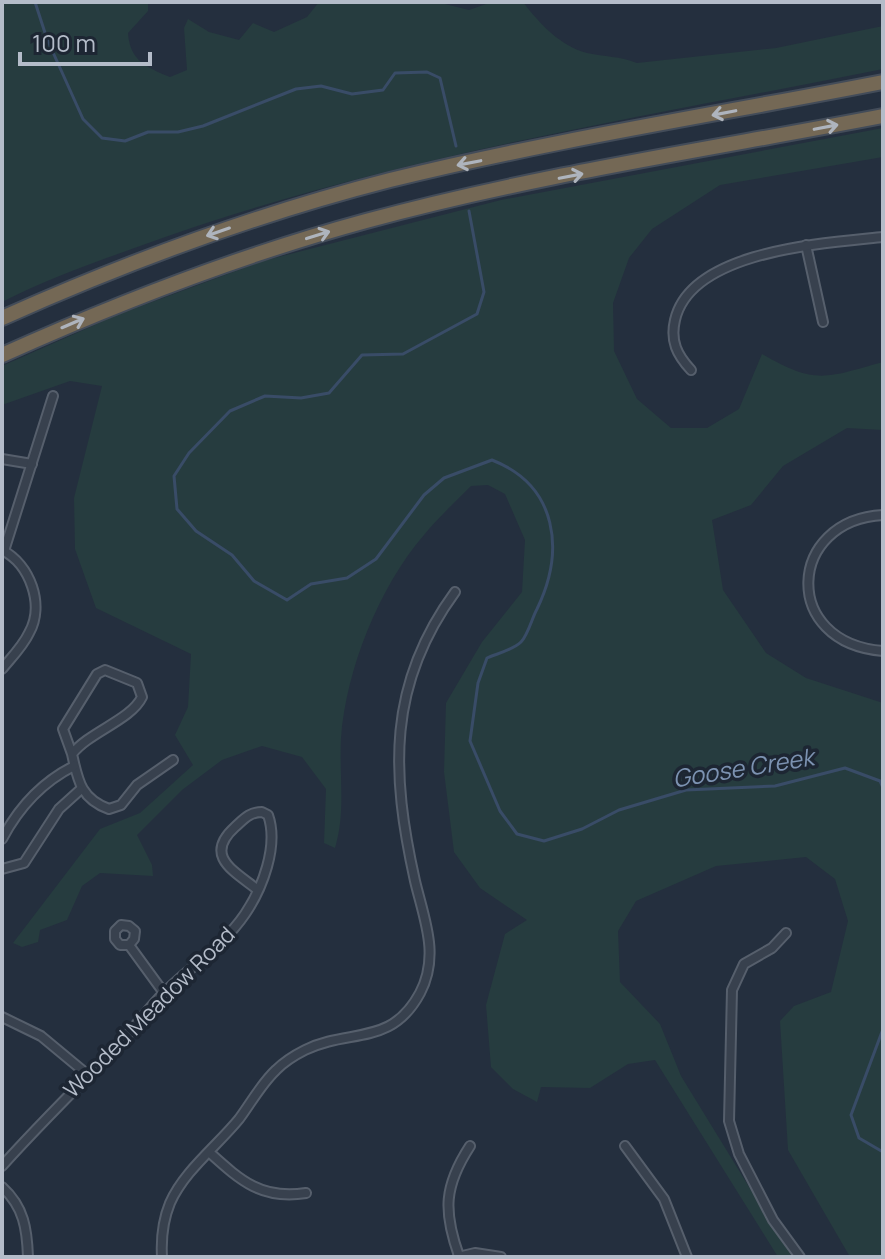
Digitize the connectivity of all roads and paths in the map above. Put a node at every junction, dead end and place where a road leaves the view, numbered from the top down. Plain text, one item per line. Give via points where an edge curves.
1 (883, 82) edge
2 (883, 116) edge
3 (883, 237) edge
4 (806, 245) junction
5 (2, 318) edge
6 (823, 322) dead end
7 (2, 355) edge
8 (691, 370) dead end
9 (53, 396) dead end
10 (2, 459) edge
11 (32, 464) junction
12 (883, 515) edge
13 (3, 550) edge
14 (455, 592) dead end
15 (883, 651) edge
16 (2, 669) edge
17 (72, 754) junction
18 (173, 760) dead end
19 (74, 766) junction
20 (80, 790) junction
21 (2, 839) edge
22 (2, 869) edge
23 (258, 890) junction
24 (786, 933) dead end
25 (129, 945) dead end
26 (164, 993) junction
27 (2, 1017) edge
28 (88, 1075) junction
29 (470, 1146) dead end
30 (625, 1146) dead end
31 (210, 1153) junction
32 (2, 1166) edge
33 (2, 1187) edge
34 (306, 1193) dead end
35 (458, 1256) edge
36 (28, 1257) edge
37 (162, 1257) edge
38 (501, 1257) edge
39 (687, 1257) edge
40 (800, 1257) edge

1 -> 5 highway via 342,193 156,254
7 -> 2 highway via 183,279 366,221
3 - 4 street
4 - 6 street
4 - 8 street via 749,260 691,292 679,307 673,334 676,350
9 - 11 street
10 - 11 street
11 - 13 street
12 - 15 street via 837,529 821,545 810,570 812,603 826,630 851,647
13 - 16 street via 29,578 35,613 29,635
14 - 31 street via 415,659 399,725 402,801 431,945 424,986 411,1008 389,1027 325,1042 288,1060
17 - 17 street via 140,702 137,683 105,670 97,674 63,729
17 - 19 street
18 - 20 street via 115,808 88,800
19 - 20 street
19 - 21 street via 51,778 27,801
20 - 22 street via 59,809 24,863
23 - 23 street, Wooded Meadow Road via 272,834 268,815 262,812 249,815 222,839 221,849 226,865
23 - 26 street, Wooded Meadow Road via 227,938
24 - 40 street via 744,964 732,990 729,1121 739,1154 773,1220
25 - 26 street
26 - 28 street, Wooded Meadow Road
27 - 28 street via 41,1036
28 - 32 street, Wooded Meadow Road
29 - 35 street via 449,1187 448,1223
30 - 39 street via 664,1199
31 - 34 street via 252,1189 271,1195
31 - 37 street via 170,1203
33 - 36 street via 26,1224
35 - 38 street

